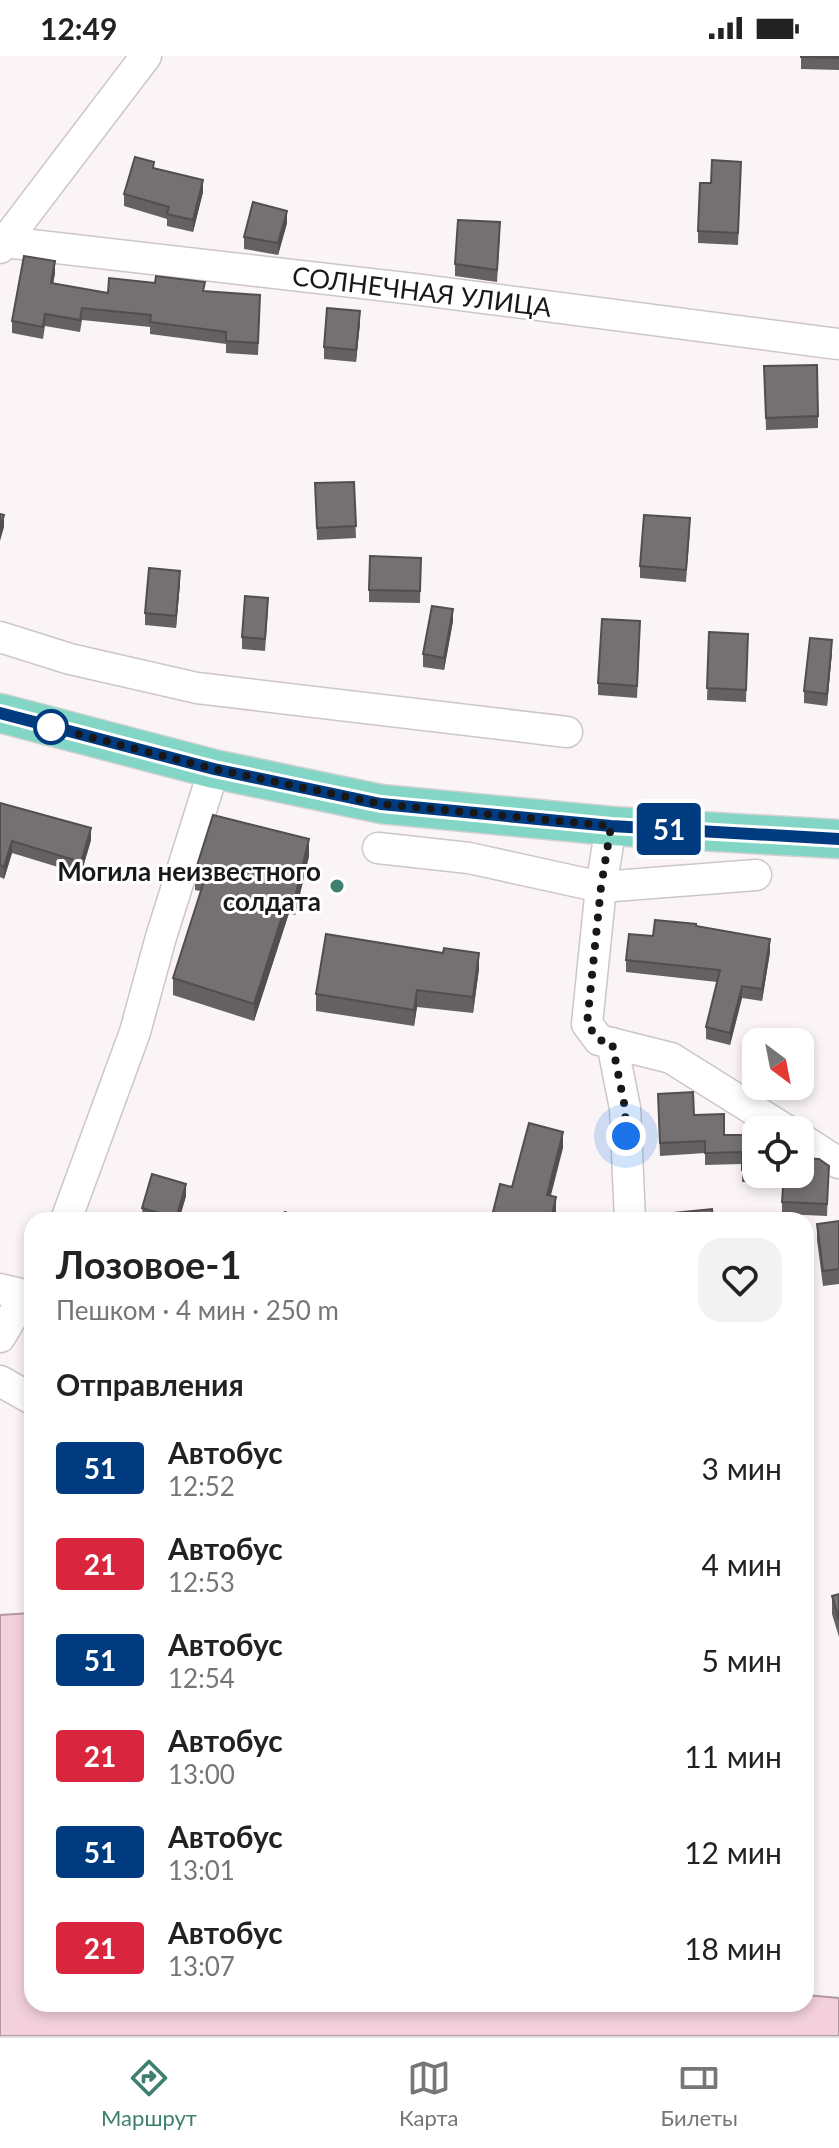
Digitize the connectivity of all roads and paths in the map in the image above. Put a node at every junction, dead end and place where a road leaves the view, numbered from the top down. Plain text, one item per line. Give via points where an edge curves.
1 (146, 56) edge
2 (2, 245) edge
3 (839, 336) edge
4 (839, 347) edge
5 (0, 637) edge
6 (0, 713) edge
7 (567, 732) dead end
8 (214, 769) junction
9 (611, 826) junction
10 (839, 839) edge
11 (378, 848) dead end
12 (756, 875) dead end
13 (601, 887) junction
14 (612, 1043) junction
15 (764, 1116) edge
16 (814, 1147) edge
17 (839, 1163) edge
18 (74, 1212) edge
19 (630, 1212) edge
20 (19, 1289) edge
21 (0, 1337) edge
22 (0, 1381) edge
23 (24, 1394) edge

1 - 2 street
2 - 4 street, СОЛНЕЧНАЯ УЛИЦА via 414,289
3 - 4 street
5 - 7 street via 197,688
6 - 8 main road
8 - 9 main road via 381,804
8 - 18 street
9 - 10 main road
9 - 13 street
11 - 13 street via 469,858
12 - 13 street
13 - 14 street via 587,1024 599,1040
14 - 15 street via 671,1058
14 - 19 street via 625,1108
16 - 17 street
20 - 21 street
22 - 23 street

